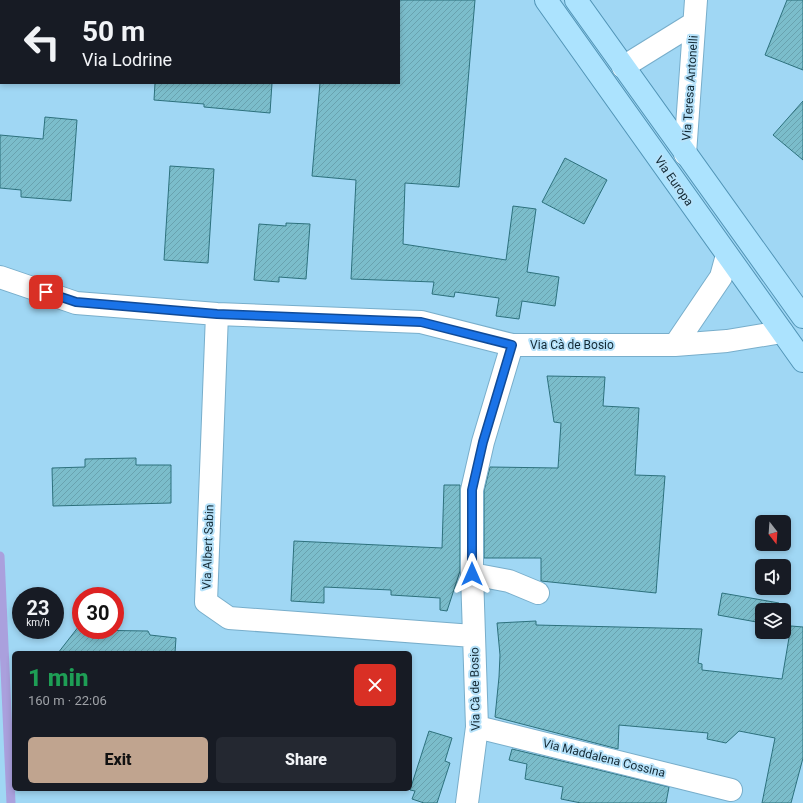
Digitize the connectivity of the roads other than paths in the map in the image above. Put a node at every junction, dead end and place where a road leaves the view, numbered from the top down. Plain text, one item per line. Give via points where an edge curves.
1 (546, 0) edge
2 (576, 0) edge
3 (696, 0) edge
4 (694, 23) junction
5 (624, 67) junction
6 (685, 154) junction
7 (727, 254) junction
8 (0, 277) edge
9 (217, 314) junction
10 (803, 317) edge
11 (782, 332) junction
12 (512, 345) junction
13 (675, 345) junction
14 (803, 361) edge
15 (472, 574) junction
16 (538, 593) dead end
17 (473, 636) junction
18 (477, 727) junction
19 (732, 790) dead end
20 (467, 803) edge

1 - 7 main road, Via Europa
2 - 5 main road, Via Europa
3 - 4 street, Via Teresa Antonelli
4 - 5 street, Via Teresa Antonelli
4 - 6 street, Via Teresa Antonelli
5 - 6 main road, Via Europa
6 - 10 main road, Via Europa
7 - 11 main road, Via Europa
7 - 13 street via 720,276
8 - 9 street via 76,302
9 - 12 street via 421,322
9 - 17 street, Via Albert Sabin via 206,602 229,618
11 - 13 street, Via Cà de Bosio via 727,341
11 - 14 main road, Via Europa
12 - 13 street, Via Cà de Bosio
12 - 15 street, Via Cà de Bosio via 483,442 472,490
15 - 16 street via 509,581
15 - 17 street, Via Cà de Bosio
17 - 18 street, Via Cà de Bosio
18 - 19 street, Via Maddalena Cossina
18 - 20 street, Via Cà de Bosio

